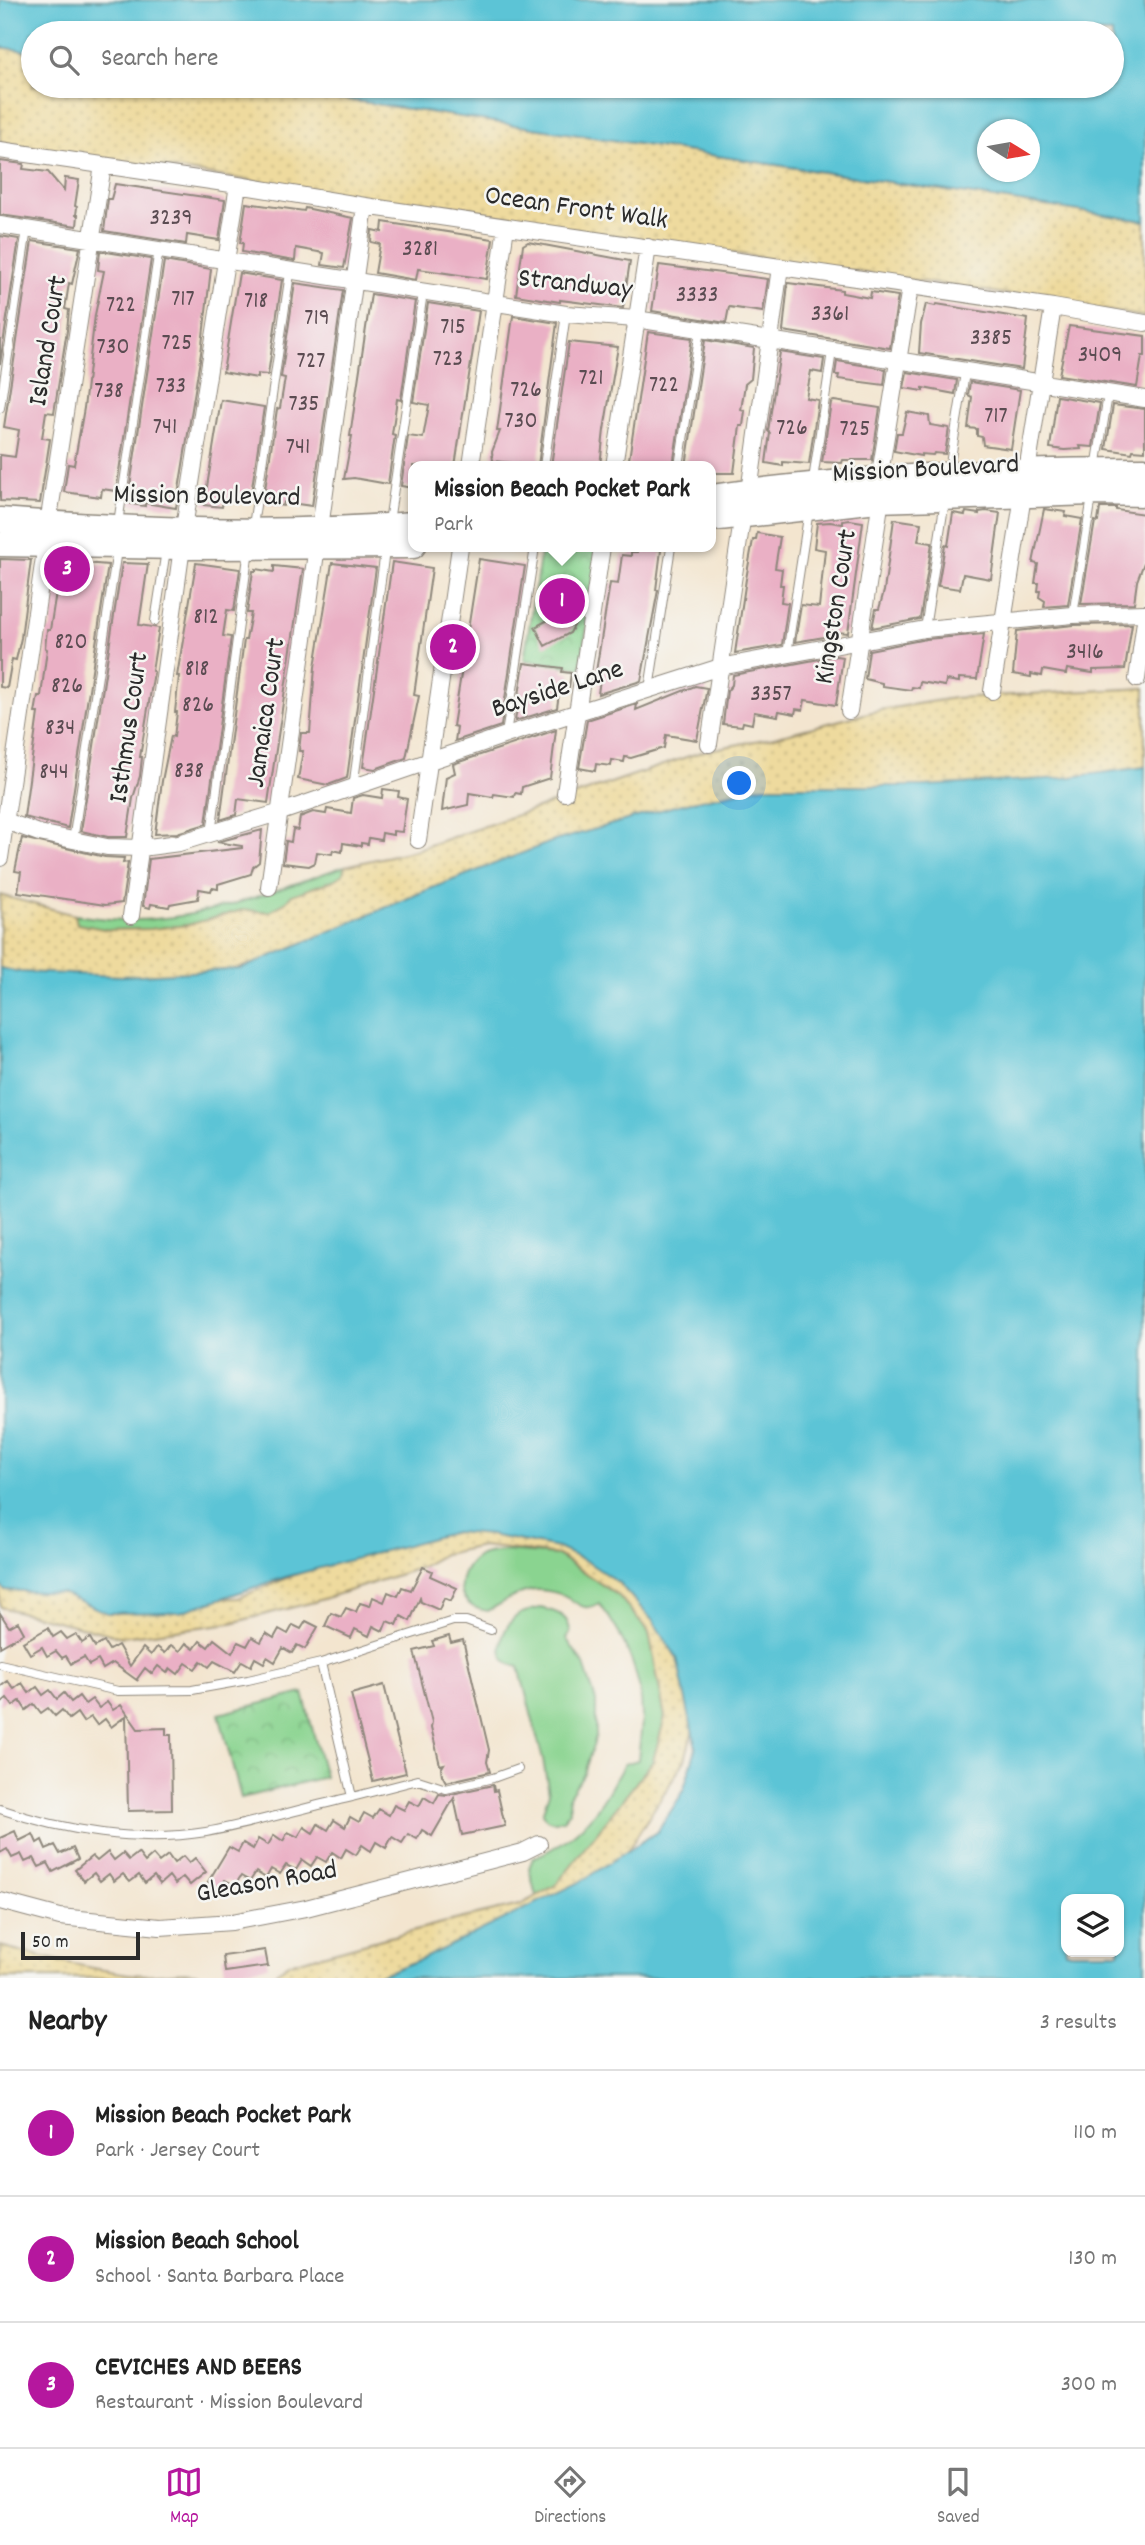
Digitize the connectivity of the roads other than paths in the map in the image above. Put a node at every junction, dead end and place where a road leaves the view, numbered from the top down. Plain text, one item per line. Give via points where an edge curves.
1 (0, 150) edge
2 (103, 165) junction
3 (238, 185) junction
4 (365, 206) junction
5 (0, 225) edge
6 (506, 227) junction
7 (27, 229) junction
8 (92, 239) junction
9 (648, 247) junction
10 (159, 249) junction
11 (227, 259) junction
12 (780, 267) junction
13 (290, 273) junction
14 (356, 282) junction
15 (910, 287) junction
16 (423, 293) junction
17 (495, 303) junction
18 (1053, 307) junction
19 (566, 314) junction
20 (636, 319) junction
21 (1145, 323) edge
22 (700, 330) junction
23 (769, 340) junction
24 (832, 351) junction
25 (899, 361) junction
26 (965, 373) junction
27 (1042, 383) junction
28 (1108, 395) junction
29 (1145, 399) edge
30 (0, 408) edge
31 (472, 461) edge
32 (545, 461) edge
33 (615, 461) edge
34 (679, 461) edge
35 (1145, 470) edge
36 (880, 480) junction
37 (1094, 481) junction
38 (1026, 483) junction
39 (947, 486) junction
40 (749, 492) junction
41 (1145, 494) edge
42 (716, 496) edge
43 (811, 496) junction
44 (879, 512) dead end
45 (716, 518) edge
46 (0, 520) edge
47 (408, 526) edge
48 (741, 527) dead end
49 (47, 534) junction
50 (118, 537) junction
51 (387, 537) junction
52 (251, 538) junction
53 (319, 538) junction
54 (177, 541) junction
55 (0, 544) edge
56 (408, 545) edge
57 (459, 552) edge
58 (534, 552) edge
59 (601, 552) edge
60 (670, 552) edge
61 (1145, 612) edge
62 (1073, 615) junction
63 (1001, 620) junction
64 (155, 621) dead end
65 (1145, 621) edge
66 (925, 629) junction
67 (859, 641) junction
68 (787, 654) junction
69 (720, 667) junction
70 (1137, 679) dead end
71 (648, 690) junction
72 (992, 691) dead end
73 (849, 711) dead end
74 (577, 713) junction
75 (506, 735) junction
76 (709, 744) dead end
77 (429, 762) junction
78 (353, 788) junction
79 (565, 793) dead end
80 (281, 812) junction
81 (3, 820) edge
82 (211, 834) junction
83 (418, 840) dead end
84 (73, 842) junction
85 (141, 848) junction
86 (0, 858) edge
87 (269, 887) dead end
88 (131, 916) dead end
89 (491, 1630) dead end
90 (321, 1662) junction
91 (0, 1664) edge
92 (518, 1769) dead end
93 (352, 1797) junction
94 (0, 1809) edge
95 (539, 1844) dead end
96 (0, 1901) edge

1 - 2 street, Ocean Front Walk
2 - 3 street, Ocean Front Walk
2 - 8 street, Island Court
3 - 4 street, Ocean Front Walk
3 - 11 street, Isthmus Court
4 - 6 street, Ocean Front Walk
4 - 14 street, Jamaica Court
5 - 7 street, Strandway
6 - 9 street, Ocean Front Walk
6 - 17 street
7 - 8 street, Strandway
7 - 30 lane
8 - 10 street, Strandway
8 - 49 street, Island Court
9 - 12 street, Ocean Front Walk
9 - 20 street
10 - 11 street, Strandway
10 - 50 lane
11 - 13 street, Strandway
11 - 54 street, Isthmus Court
12 - 15 street, Ocean Front Walk
12 - 23 street
13 - 14 street, Strandway
13 - 52 lane
14 - 16 street, Strandway
14 - 53 street, Jamaica Court
15 - 18 street, Ocean Front Walk
15 - 25 street
16 - 17 street, Strandway
16 - 51 lane
17 - 19 street, Strandway
17 - 31 street
18 - 21 street, Ocean Front Walk
18 - 27 street
19 - 20 street, Strandway
19 - 32 lane
20 - 22 street, Strandway
20 - 33 street
22 - 23 street, Strandway
22 - 34 lane
23 - 24 street, Strandway
23 - 40 street
24 - 25 street, Strandway
24 - 43 lane
25 - 26 street, Strandway
25 - 36 street
26 - 27 street, Strandway
26 - 39 lane
27 - 28 street, Strandway
27 - 38 street
28 - 29 street, Strandway
28 - 37 lane
35 - 37 main road, Mission Boulevard
36 - 39 main road, Mission Boulevard
36 - 43 main road, Mission Boulevard
37 - 38 main road, Mission Boulevard
37 - 41 main road, Mission Boulevard
37 - 62 lane
38 - 39 main road, Mission Boulevard
38 - 63 street
39 - 43 main road, Mission Boulevard
39 - 66 lane
40 - 42 main road, Mission Boulevard
40 - 43 main road, Mission Boulevard
43 - 45 main road, Mission Boulevard
43 - 68 lane
44 - 67 street, Kingston Court
46 - 49 main road, Mission Boulevard
47 - 51 main road, Mission Boulevard
48 - 69 street
49 - 50 main road, Mission Boulevard
49 - 55 main road, Mission Boulevard
49 - 81 street, Island Court
50 - 54 main road, Mission Boulevard
50 - 84 lane
51 - 53 main road, Mission Boulevard
51 - 56 main road, Mission Boulevard
51 - 78 lane
52 - 53 main road, Mission Boulevard
52 - 54 main road, Mission Boulevard
52 - 82 lane
53 - 80 street, Jamaica Court
54 - 64 lane
54 - 85 street, Isthmus Court
57 - 77 street
58 - 75 lane
59 - 74 street
60 - 71 lane
61 - 62 street, Bayside Lane
62 - 63 street, Bayside Lane
63 - 66 street, Bayside Lane
63 - 72 street
65 - 70 street
66 - 67 street, Bayside Lane
67 - 68 street, Bayside Lane
67 - 73 street, Kingston Court
68 - 69 street, Bayside Lane
69 - 71 street, Bayside Lane
69 - 76 street
71 - 74 street, Bayside Lane
74 - 75 street, Bayside Lane
74 - 79 street
75 - 77 street, Bayside Lane
77 - 78 street, Bayside Lane
77 - 83 street
78 - 80 street, Bayside Lane
80 - 82 street, Bayside Lane
80 - 87 street, Jamaica Court
81 - 84 street, Bayside Lane
81 - 86 street, Island Court
82 - 85 street, Bayside Lane
84 - 85 street, Bayside Lane
85 - 88 street, Isthmus Court
89 - 90 lane via 453,1621
90 - 91 lane via 192,1690 118,1690
90 - 93 lane
92 - 93 lane via 446,1789 418,1780
93 - 94 lane via 203,1832 139,1836 73,1828
95 - 96 street, Gleason Road via 306,1908 232,1922 160,1927 60,1917

